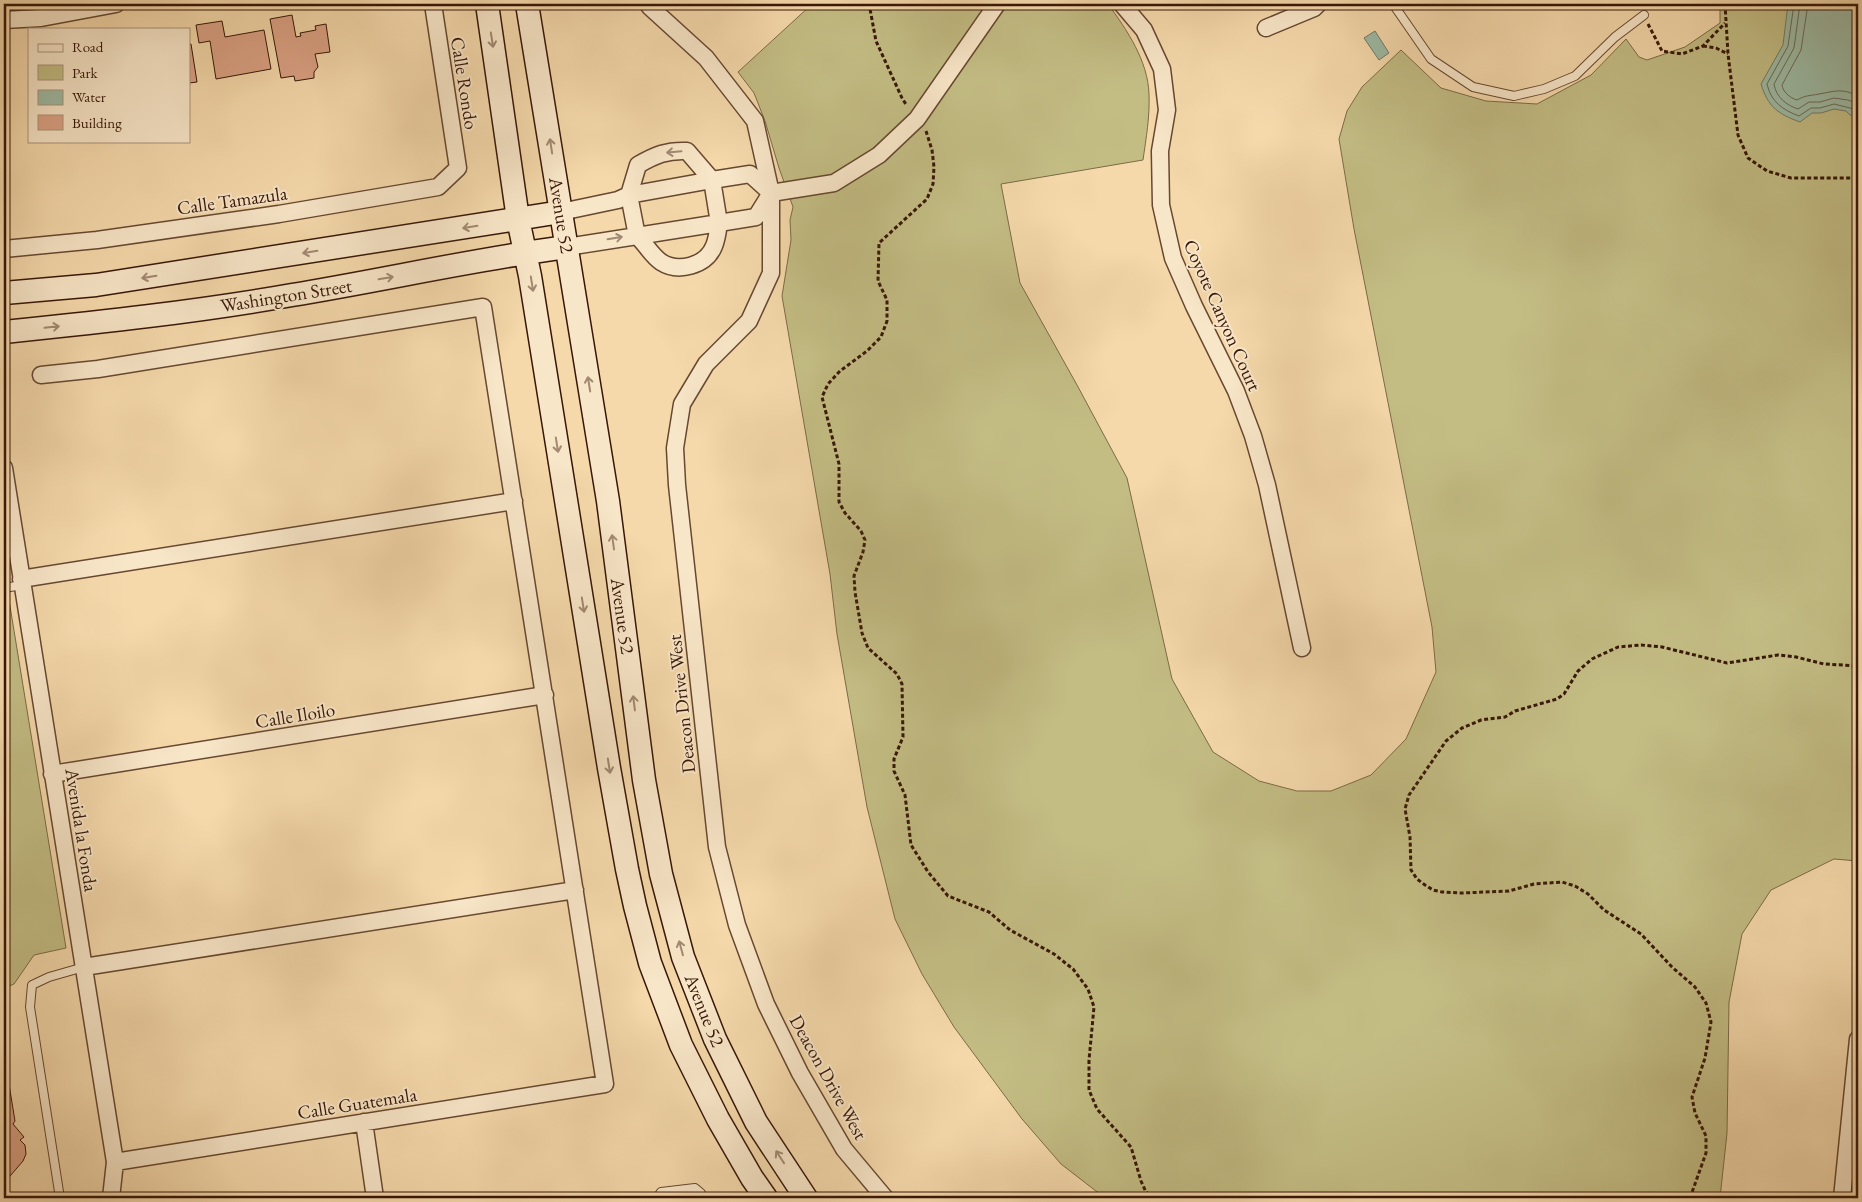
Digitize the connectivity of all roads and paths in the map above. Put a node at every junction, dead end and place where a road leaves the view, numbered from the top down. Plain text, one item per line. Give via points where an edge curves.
1 (116, 4) edge
2 (432, 4) edge
3 (487, 4) edge
4 (527, 4) edge
5 (648, 4) edge
6 (867, 4) edge
7 (997, 4) edge
8 (1122, 4) edge
9 (1318, 4) edge
10 (1393, 4) edge
11 (1725, 4) edge
12 (1644, 15) joint
13 (4, 20) edge
14 (1725, 23) junction
15 (1266, 28) dead end
16 (1703, 46) junction
17 (1728, 54) junction
18 (917, 119) junction
19 (458, 168) joint
20 (1858, 178) edge
21 (712, 180) junction
22 (771, 193) junction
23 (630, 195) junction
24 (561, 212) junction
25 (518, 219) junction
26 (719, 223) junction
27 (637, 236) junction
28 (567, 247) junction
29 (4, 249) edge
30 (525, 252) junction
31 (4, 293) edge
32 (4, 332) edge
33 (41, 375) dead end
34 (4, 468) edge
35 (514, 500) junction
36 (22, 582) junction
37 (4, 588) edge
38 (1302, 648) dead end
39 (1858, 666) edge
40 (545, 694) junction
41 (52, 774) junction
42 (575, 890) junction
43 (84, 967) junction
44 (1858, 1040) edge
45 (364, 1122) junction
46 (116, 1162) junction
47 (60, 1198) edge
48 (111, 1198) edge
49 (375, 1198) edge
50 (658, 1198) edge
51 (703, 1198) edge
52 (766, 1198) edge
53 (806, 1198) edge
54 (885, 1198) edge
55 (1153, 1198) edge
56 (1690, 1198) edge
57 (1842, 1198) edge

1 - 13 street via 41,18
2 - 19 street, Calle Rondo
3 -> 25 main road, Avenue 52
24 -> 4 main road, Avenue 52
5 - 22 street, Deacon Drive West via 706,58 755,121
6 - 18 path via 876,41 902,98
7 - 18 street
8 - 38 street, Coyote Canyon Court via 1144,30 1162,68 1167,110 1160,151 1161,205 1173,258 1236,391 1253,436 1267,485
9 - 15 street
10 - 12 lane via 1431,60 1473,88 1514,96 1544,89 1574,76
11 - 14 path
12 - 16 path via 1662,51 1682,54
14 - 16 path
14 - 17 path
16 - 17 path
17 - 20 path via 1738,135 1748,158 1767,171 1790,178
18 - 22 street via 879,155 834,183
18 - 55 path via 928,134 932,150 933,184 926,199 879,243 878,281 887,300 887,321 880,338 840,371 822,397 839,464 839,502 865,540 854,576 862,633 868,648 897,674 902,684 903,737 894,759 894,770 905,795 911,846 948,896 989,912 1010,930 1054,954 1073,969 1088,989 1094,1007 1089,1090 1097,1109 1131,1147 1141,1182
19 - 29 street, Calle Tamazula via 438,187 279,214
21 - 22 street via 750,174
21 - 23 street
21 -> 23 street via 687,151 672,150 638,165
21 - 26 street
22 - 26 street via 756,217
22 - 54 street, Deacon Drive West via 771,273 749,321 706,364 682,404 675,448 716,837 737,925 766,1004 800,1074 844,1149
23 - 24 street
23 - 27 street
24 - 25 main road, Washington Street
24 - 28 main road, Avenue 52
25 - 30 main road, Avenue 52
25 -> 31 main road, Washington Street via 96,285
26 - 27 street
26 - 27 street via 714,246 704,259 688,267 674,268 660,261
28 -> 27 street
28 - 30 main road, Washington Street
53 -> 28 main road, Avenue 52 via 756,1122 715,1039 683,956 660,874 644,780 608,501
32 -> 30 main road, Washington Street via 137,318 282,297
30 -> 52 main road, Avenue 52 via 609,768 635,906 650,963 681,1045 718,1120
33 - 35 street via 98,369 483,307
34 - 36 street, Avenida la Fonda
35 - 36 street
35 - 40 street
36 - 37 lane
36 - 41 street, Avenida la Fonda
39 - 56 path via 1824,664 1778,655 1727,663 1662,647 1618,648 1592,659 1578,671 1564,694 1557,699 1462,728 1446,741 1409,795 1405,809 1411,870 1425,885 1442,892 1462,893 1509,891 1534,884 1562,882 1575,886 1641,934 1695,987 1706,1003 1711,1022 1705,1058 1692,1097 1695,1113 1706,1136 1706,1153
40 - 41 street, Calle Iloilo
40 - 42 street
41 - 43 street, Avenida la Fonda
42 - 43 street
42 - 45 street, Calle Guatemala via 605,1084
43 - 46 street, Avenida la Fonda
43 - 47 lane via 32,985 30,1006
44 - 57 street
45 - 46 street, Calle Guatemala
45 - 49 street
46 - 48 street, Avenida la Fonda
50 - 51 lane via 661,1192 695,1188

